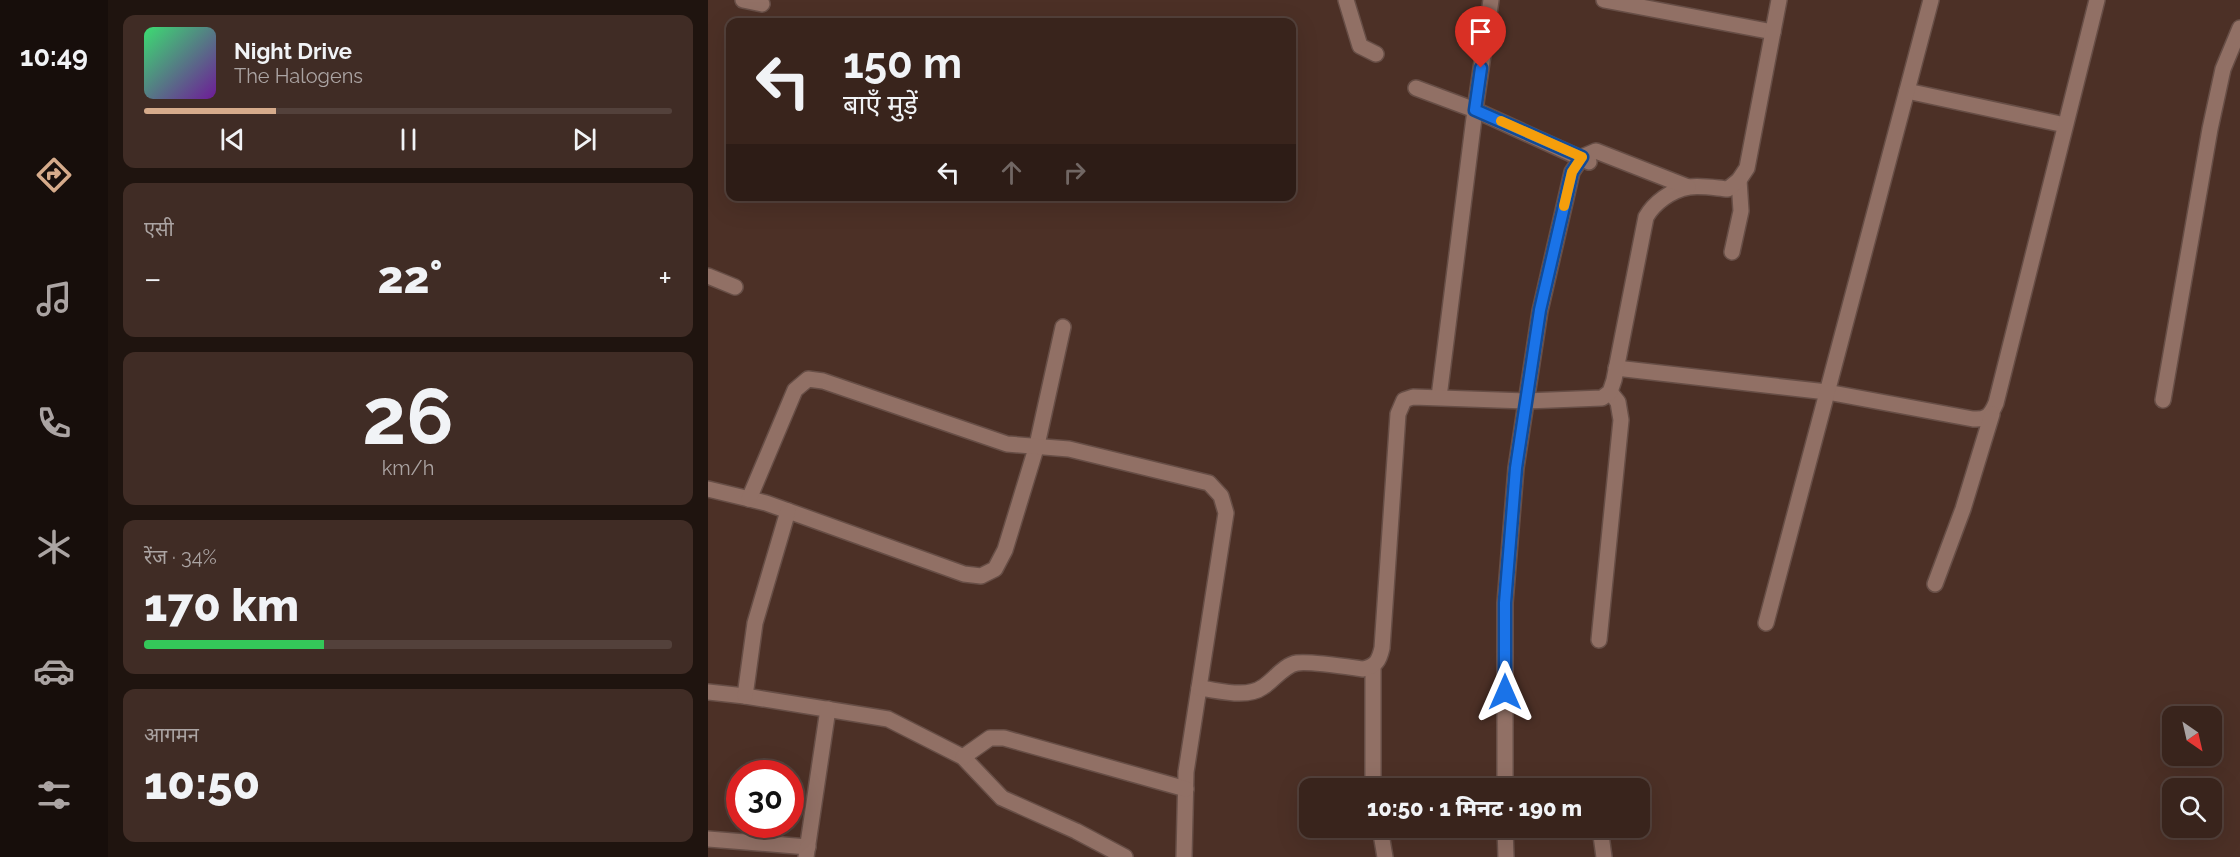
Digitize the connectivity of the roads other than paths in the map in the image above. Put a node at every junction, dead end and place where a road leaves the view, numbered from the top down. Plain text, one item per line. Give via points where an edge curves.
1 (743, 0) edge
2 (1346, 0) edge
3 (1491, 0) edge
4 (1604, 0) edge
5 (1779, 0) edge
6 (1930, 0) edge
7 (2097, 0) edge
8 (762, 4) dead end
9 (1650, 4) edge
10 (2240, 28) edge
11 (1773, 32) junction
12 (1376, 54) dead end
13 (1416, 88) dead end
14 (1907, 91) junction
15 (1475, 110) junction
16 (2066, 125) junction
17 (1587, 160) junction
18 (1739, 180) junction
19 (1688, 187) junction
20 (1732, 252) dead end
21 (708, 276) edge
22 (735, 287) dead end
23 (1063, 327) dead end
24 (1616, 368) junction
25 (1610, 392) junction
26 (1827, 392) junction
27 (1439, 397) junction
28 (2163, 400) dead end
29 (1527, 401) junction
30 (1992, 414) junction
31 (1037, 445) junction
32 (708, 489) edge
33 (749, 499) junction
34 (788, 512) junction
35 (1935, 584) dead end
36 (1766, 623) dead end
37 (1599, 640) dead end
38 (1373, 667) junction
39 (1199, 688) junction
40 (708, 692) edge
41 (745, 696) junction
42 (828, 709) junction
43 (963, 756) junction
44 (1373, 778) edge
45 (1505, 778) edge
46 (1186, 789) junction
47 (1382, 838) edge
48 (1505, 838) edge
49 (1601, 838) edge
50 (708, 839) edge
51 (1104, 851) edge
52 (807, 852) edge
53 (1125, 857) edge
54 (1184, 857) edge
55 (1385, 857) edge
56 (1506, 857) edge
57 (1604, 857) edge

1 - 8 street
2 - 12 street via 1360,46
3 - 15 street
4 - 9 street
5 - 11 street
6 - 14 street
7 - 16 street
9 - 11 street
10 - 28 street via 2223,69 2210,129
11 - 18 street via 1747,168
13 - 15 street
14 - 16 street
14 - 26 street
15 - 17 street
15 - 27 street
16 - 30 street
17 - 19 street via 1596,151
17 - 29 street via 1572,172 1540,310
18 - 19 street via 1728,189
18 - 20 street via 1741,211
19 - 24 street via 1661,199 1646,217
21 - 22 street
23 - 31 street
24 - 25 street
24 - 26 street
25 - 29 street via 1602,399
25 - 37 street via 1618,402 1621,420
26 - 30 street via 1973,419 1983,420
26 - 36 street
27 - 29 street
27 - 38 street via 1404,400 1398,414 1382,648
29 - 45 street via 1516,468 1505,603
30 - 35 street
31 - 33 street via 1007,444 808,379 795,390
31 - 34 street via 1005,550 995,569 981,576 964,574
31 - 39 street via 1209,483 1221,496 1226,513
32 - 33 street
33 - 34 street
34 - 41 street via 755,623
38 - 39 street via 1297,663 1253,692
38 - 44 street
39 - 46 street
40 - 41 street
41 - 42 street
42 - 43 street via 888,719
42 - 52 street
43 - 46 street via 990,738 1004,738
43 - 51 street via 1002,798 1076,831
46 - 54 street
47 - 55 street
48 - 56 street
49 - 57 street
50 - 52 street
51 - 53 street

